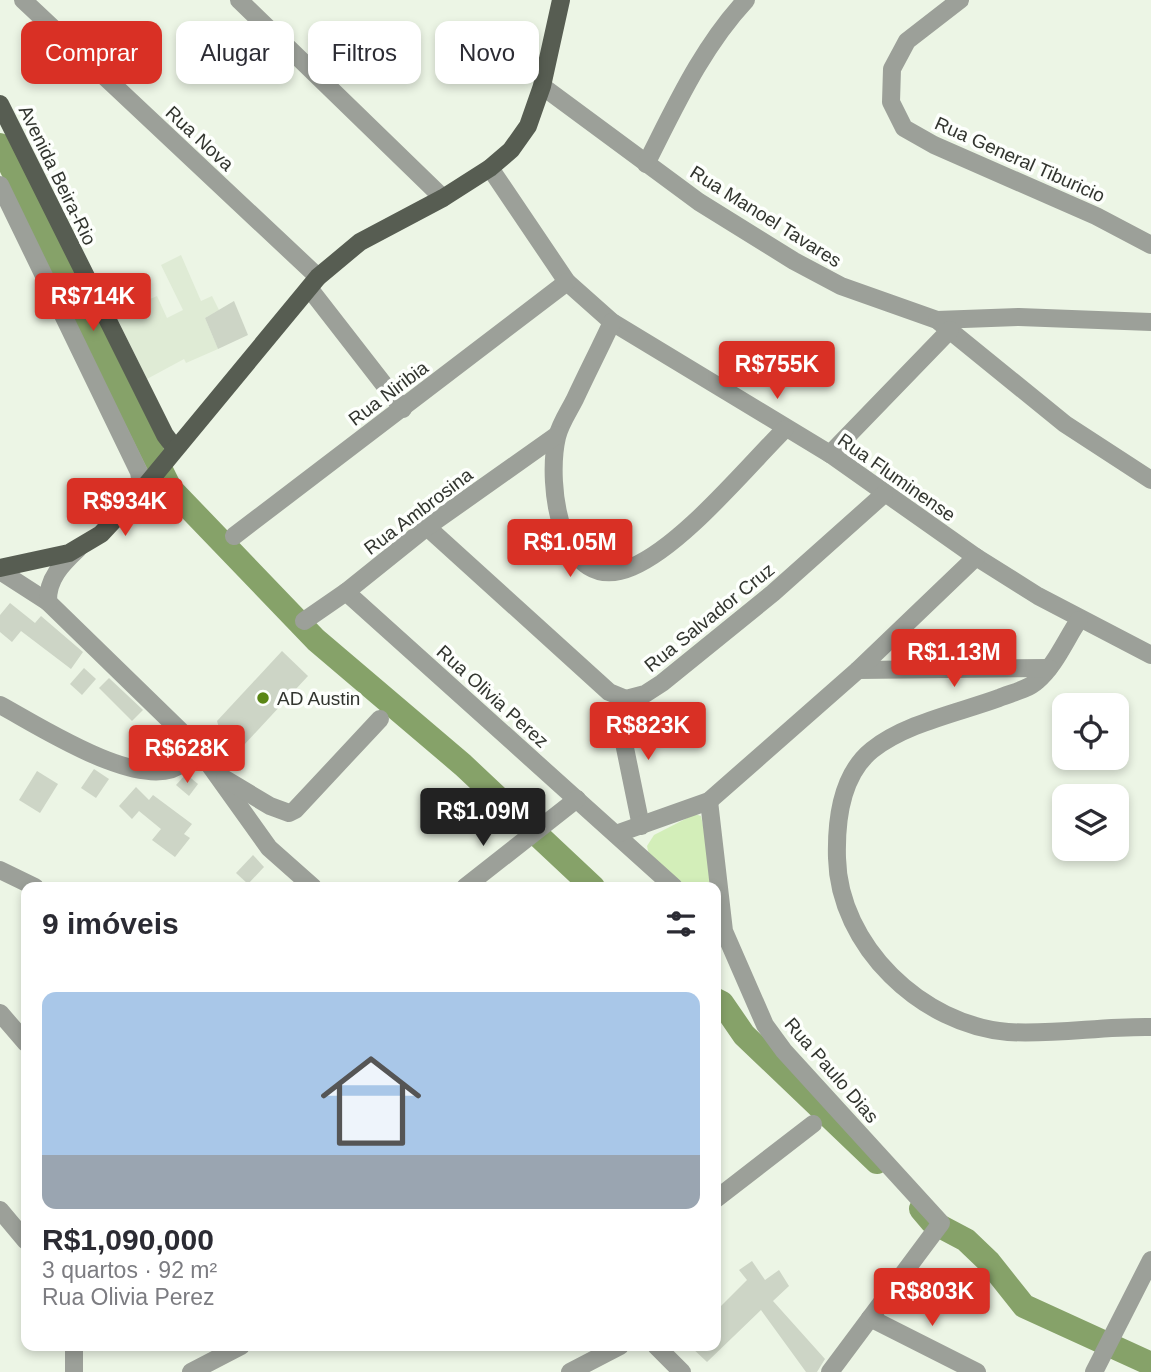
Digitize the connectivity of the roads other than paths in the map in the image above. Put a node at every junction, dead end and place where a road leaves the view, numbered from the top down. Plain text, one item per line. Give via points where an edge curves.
1 (23, 0) edge
2 (239, 0) edge
3 (561, 0) edge
4 (746, 0) edge
5 (960, 0) edge
6 (542, 86) junction
7 (0, 104) edge
8 (646, 164) junction
9 (490, 168) junction
10 (0, 185) edge
11 (443, 198) junction
12 (1151, 245) edge
13 (314, 282) junction
14 (566, 282) junction
15 (1151, 321) edge
16 (612, 322) junction
17 (944, 325) junction
18 (403, 409) junction
19 (785, 429) junction
20 (557, 435) junction
21 (179, 445) junction
22 (830, 454) junction
23 (1151, 480) edge
24 (142, 491) junction
25 (884, 494) junction
26 (427, 527) junction
27 (234, 536) dead end
28 (78, 550) junction
29 (976, 557) junction
30 (0, 569) edge
31 (346, 592) junction
32 (48, 602) junction
33 (1079, 620) junction
34 (304, 621) dead end
35 (1151, 655) edge
36 (1049, 668) junction
37 (858, 670) junction
38 (626, 699) junction
39 (0, 705) edge
40 (380, 719) dead end
41 (196, 746) junction
42 (219, 776) junction
43 (577, 799) junction
44 (709, 801) junction
45 (641, 826) junction
46 (616, 834) junction
47 (0, 870) edge
48 (25, 882) edge
49 (307, 882) edge
50 (471, 882) edge
51 (669, 882) edge
52 (716, 882) edge
53 (721, 929) edge
54 (0, 1013) edge
55 (1151, 1027) edge
56 (21, 1038) edge
57 (813, 1124) dead end
58 (721, 1195) edge
59 (0, 1210) edge
60 (21, 1235) edge
61 (1151, 1260) edge
62 (870, 1318) junction
63 (74, 1351) edge
64 (231, 1351) edge
65 (610, 1351) edge
66 (666, 1358) edge
67 (1097, 1366) edge
68 (74, 1372) edge
69 (191, 1372) edge
70 (570, 1372) edge
71 (682, 1372) edge
72 (830, 1372) edge
73 (977, 1372) edge

1 - 13 street, Rua Nova
2 - 11 street
3 - 6 main road
4 - 8 street via 690,78
5 - 12 street, Rua General Tiburicio via 907,41 892,69 891,102 904,128
6 - 8 street, Rua Manoel Tavares
6 - 9 main road via 528,126
7 - 21 main road, Avenida Beira-Rio via 165,435
8 - 17 street, Rua Manoel Tavares via 806,268
9 - 11 main road
9 - 14 street, Rua Fluminense
10 - 24 street via 139,472
11 - 13 main road via 360,242
13 - 18 street, Rua Nova
13 - 21 main road
14 - 16 street, Rua Fluminense
14 - 18 street, Rua Niribia
15 - 17 street via 1019,317
16 - 19 street, Rua Fluminense
16 - 20 street
17 - 22 street
17 - 23 street, Rua Manoel Tavares via 1065,424
18 - 27 street, Rua Niribia
19 - 20 street via 675,540 629,569 604,572 581,563 568,544 555,494
19 - 22 street, Rua Fluminense
20 - 26 street, Rua Ambrosina
21 - 24 main road
22 - 25 street, Rua Fluminense
24 - 28 main road via 101,534
25 - 29 street, Rua Fluminense
25 - 38 street, Rua Salvador Cruz via 662,683
26 - 31 street, Rua Ambrosina
26 - 38 street via 609,692
28 - 30 main road
28 - 32 street via 55,574
29 - 33 street, Rua Fluminense
29 - 37 street
30 - 32 street
31 - 34 street, Rua Ambrosina
31 - 43 street, Rua Olivia Perez
32 - 41 street
33 - 35 street, Rua Fluminense
33 - 36 street
36 - 37 street
36 - 55 street via 1027,687 892,736 870,751 856,768 843,800 836,835 837,874 847,910 889,974 918,998 973,1026 1009,1032
37 - 44 street
38 - 45 street via 624,743
39 - 41 street via 106,761 132,768 170,770 182,764
40 - 42 street via 289,813
41 - 42 street
42 - 49 street via 270,848
43 - 46 street, Rua Olivia Perez
43 - 50 street
44 - 45 street
44 - 52 street, Rua Paulo Dias
45 - 46 street
46 - 51 street, Rua Olivia Perez
47 - 48 street
53 - 62 street, Rua Paulo Dias via 771,1034 936,1228
54 - 56 street
57 - 58 street
59 - 60 street
61 - 67 street
62 - 72 street
62 - 73 street
63 - 68 street
64 - 69 street
65 - 70 street
66 - 71 street

